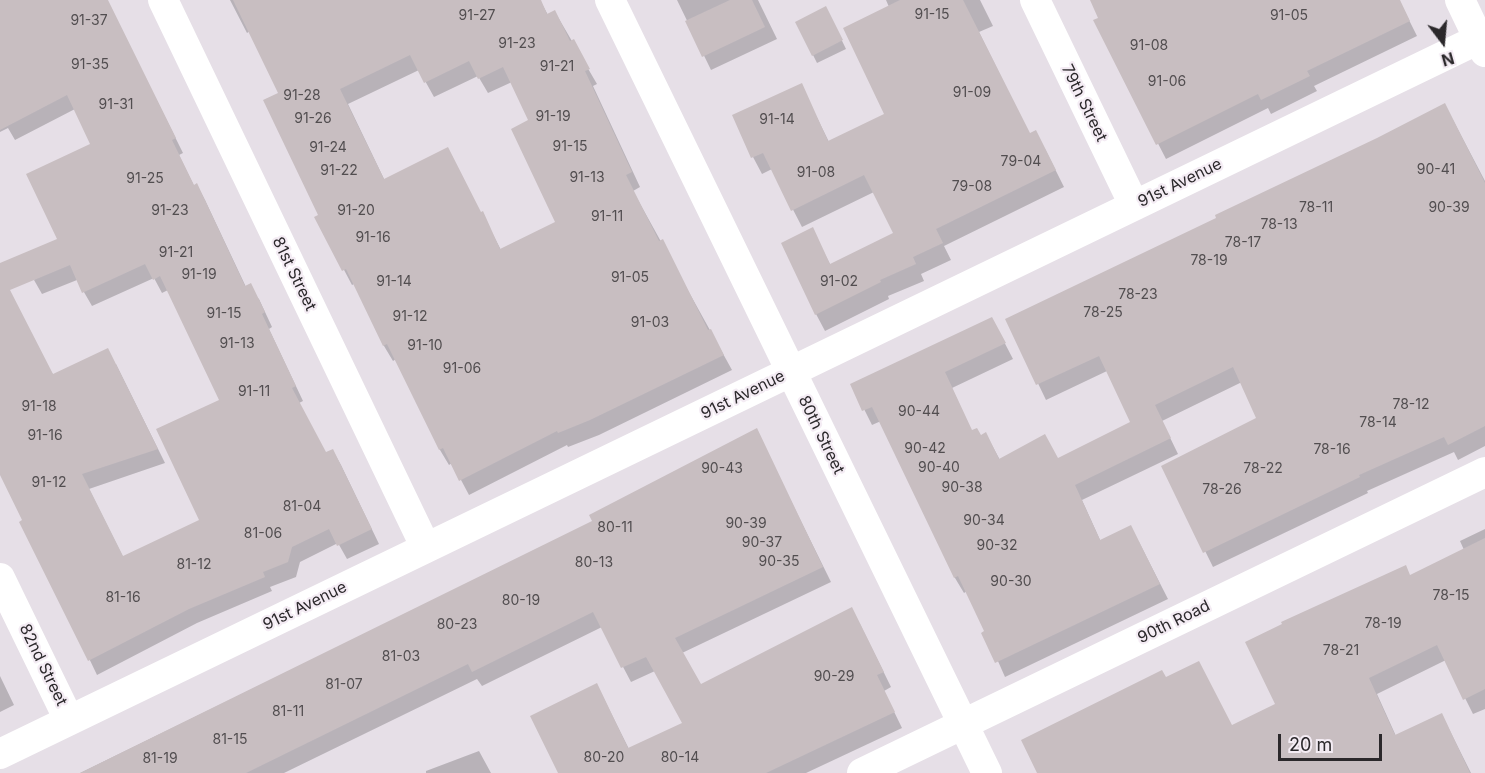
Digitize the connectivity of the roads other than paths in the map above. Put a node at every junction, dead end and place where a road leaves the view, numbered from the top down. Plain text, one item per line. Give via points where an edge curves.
1 (163, 0) edge
2 (610, 0) edge
3 (1035, 0) edge
4 (1460, 0) edge
5 (1483, 42) edge
6 (1134, 206) junction
7 (790, 372) junction
8 (1485, 472) edge
9 (426, 548) junction
10 (0, 578) edge
11 (69, 720) junction
12 (962, 725) junction
13 (0, 754) edge
14 (862, 773) edge
15 (987, 773) edge

1 - 9 street, 81st Street
2 - 7 street, 80th Street
3 - 6 street, 79th Street
4 - 5 street
5 - 6 street, 91st Avenue
6 - 7 street, 91st Avenue
7 - 9 street, 91st Avenue
7 - 12 street, 80th Street
8 - 12 street, 90th Road
9 - 11 street, 91st Avenue
10 - 11 street, 82nd Street
11 - 13 street, 91st Avenue
12 - 14 street, 90th Road
12 - 15 street, 80th Street

